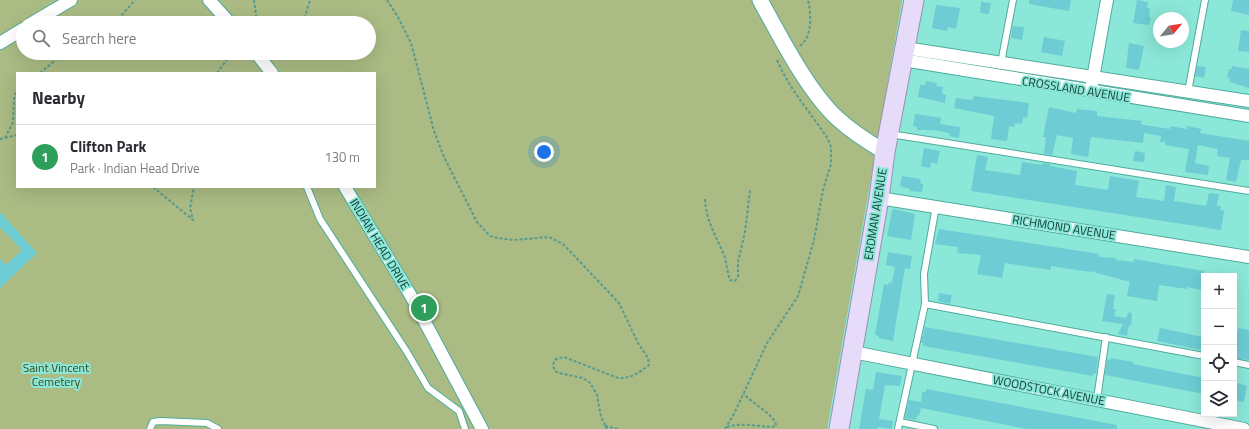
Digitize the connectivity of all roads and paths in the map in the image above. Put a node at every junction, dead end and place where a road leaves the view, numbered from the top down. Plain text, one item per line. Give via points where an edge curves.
1 (71, 0) edge
2 (135, 0) edge
3 (209, 0) edge
4 (254, 0) edge
5 (310, 0) edge
6 (386, 0) edge
7 (760, 0) edge
8 (808, 0) edge
9 (914, 0) edge
10 (1013, 0) edge
11 (1107, 0) edge
12 (1205, 0) edge
13 (44, 16) edge
14 (121, 16) edge
15 (224, 16) edge
16 (256, 16) edge
17 (305, 16) edge
18 (16, 33) edge
19 (0, 43) edge
20 (789, 52) junction
21 (904, 54) junction
22 (56, 60) edge
23 (227, 60) edge
24 (262, 60) edge
25 (1002, 63) junction
26 (41, 72) edge
27 (218, 72) edge
28 (271, 72) edge
29 (1094, 77) junction
30 (1091, 91) junction
31 (16, 92) edge
32 (1188, 92) junction
33 (1249, 101) edge
34 (1249, 116) edge
35 (16, 136) edge
36 (5, 138) junction
37 (0, 139) edge
38 (887, 143) junction
39 (154, 188) edge
40 (194, 188) edge
41 (307, 188) edge
42 (346, 188) edge
43 (750, 190) dead end
44 (1249, 191) edge
45 (879, 198) junction
46 (704, 199) dead end
47 (936, 206) junction
48 (1249, 257) edge
49 (924, 304) junction
50 (1106, 337) junction
51 (854, 352) junction
52 (1201, 355) edge
53 (912, 363) junction
54 (1237, 363) edge
55 (1249, 366) edge
56 (744, 394) junction
57 (1097, 399) junction
58 (900, 422) junction
59 (605, 426) junction
60 (725, 428) edge
61 (150, 429) edge
62 (218, 429) edge
63 (465, 429) edge
64 (482, 429) edge
65 (607, 429) edge
66 (618, 429) edge
67 (840, 429) edge
68 (898, 429) edge
69 (934, 429) edge
70 (1244, 429) edge

1 - 13 street
2 - 14 path
3 - 15 street
4 - 16 path
5 - 17 path
6 - 59 path via 406,30 434,131 444,157 477,222 490,236 513,240 549,237 563,244 619,303 648,358 649,365 625,378 618,378 564,357 554,362 555,371 584,378 595,389
7 - 20 street
8 - 20 path via 808,36 804,42
9 - 21 main road, ERDMAN AVENUE
10 - 25 lane
11 - 29 street
12 - 32 lane
18 - 19 street
20 - 38 street via 837,118
20 - 56 path via 777,60 788,81 828,139 831,147 831,164 798,296 767,343
21 - 25 street, CROSSLAND AVENUE
21 - 30 street, CROSSLAND AVENUE
21 - 38 main road, ERDMAN AVENUE
22 - 26 path
23 - 27 path
24 - 28 street
25 - 29 street, CROSSLAND AVENUE
29 - 30 street
29 - 32 street, CROSSLAND AVENUE
30 - 34 street, CROSSLAND AVENUE
31 - 36 path via 13,122
32 - 33 street, CROSSLAND AVENUE
35 - 36 path
36 - 37 path
38 - 44 lane
38 - 45 main road, ERDMAN AVENUE
39 - 40 path via 192,220 190,208
41 - 63 lane via 320,219 428,388 459,411
42 - 64 street, INDIAN HEAD DRIVE via 411,296
43 - 46 path via 738,262 738,277 732,282 725,257 709,224
45 - 47 street, RICHMOND AVENUE
45 - 51 main road, ERDMAN AVENUE
47 - 48 street, RICHMOND AVENUE
47 - 49 lane via 924,274
49 - 50 lane
49 - 53 lane
50 - 52 lane
50 - 57 lane
51 - 53 street, WOODSTOCK AVENUE
51 - 67 main road, ERDMAN AVENUE
53 - 57 street, WOODSTOCK AVENUE
53 - 58 lane
54 - 55 lane
56 - 60 path
56 - 60 path via 774,419 776,426 770,429 743,424
57 - 70 street, WOODSTOCK AVENUE
58 - 68 lane
58 - 69 lane
59 - 65 path
59 - 66 path
61 - 62 lane via 153,422 160,421 207,423

